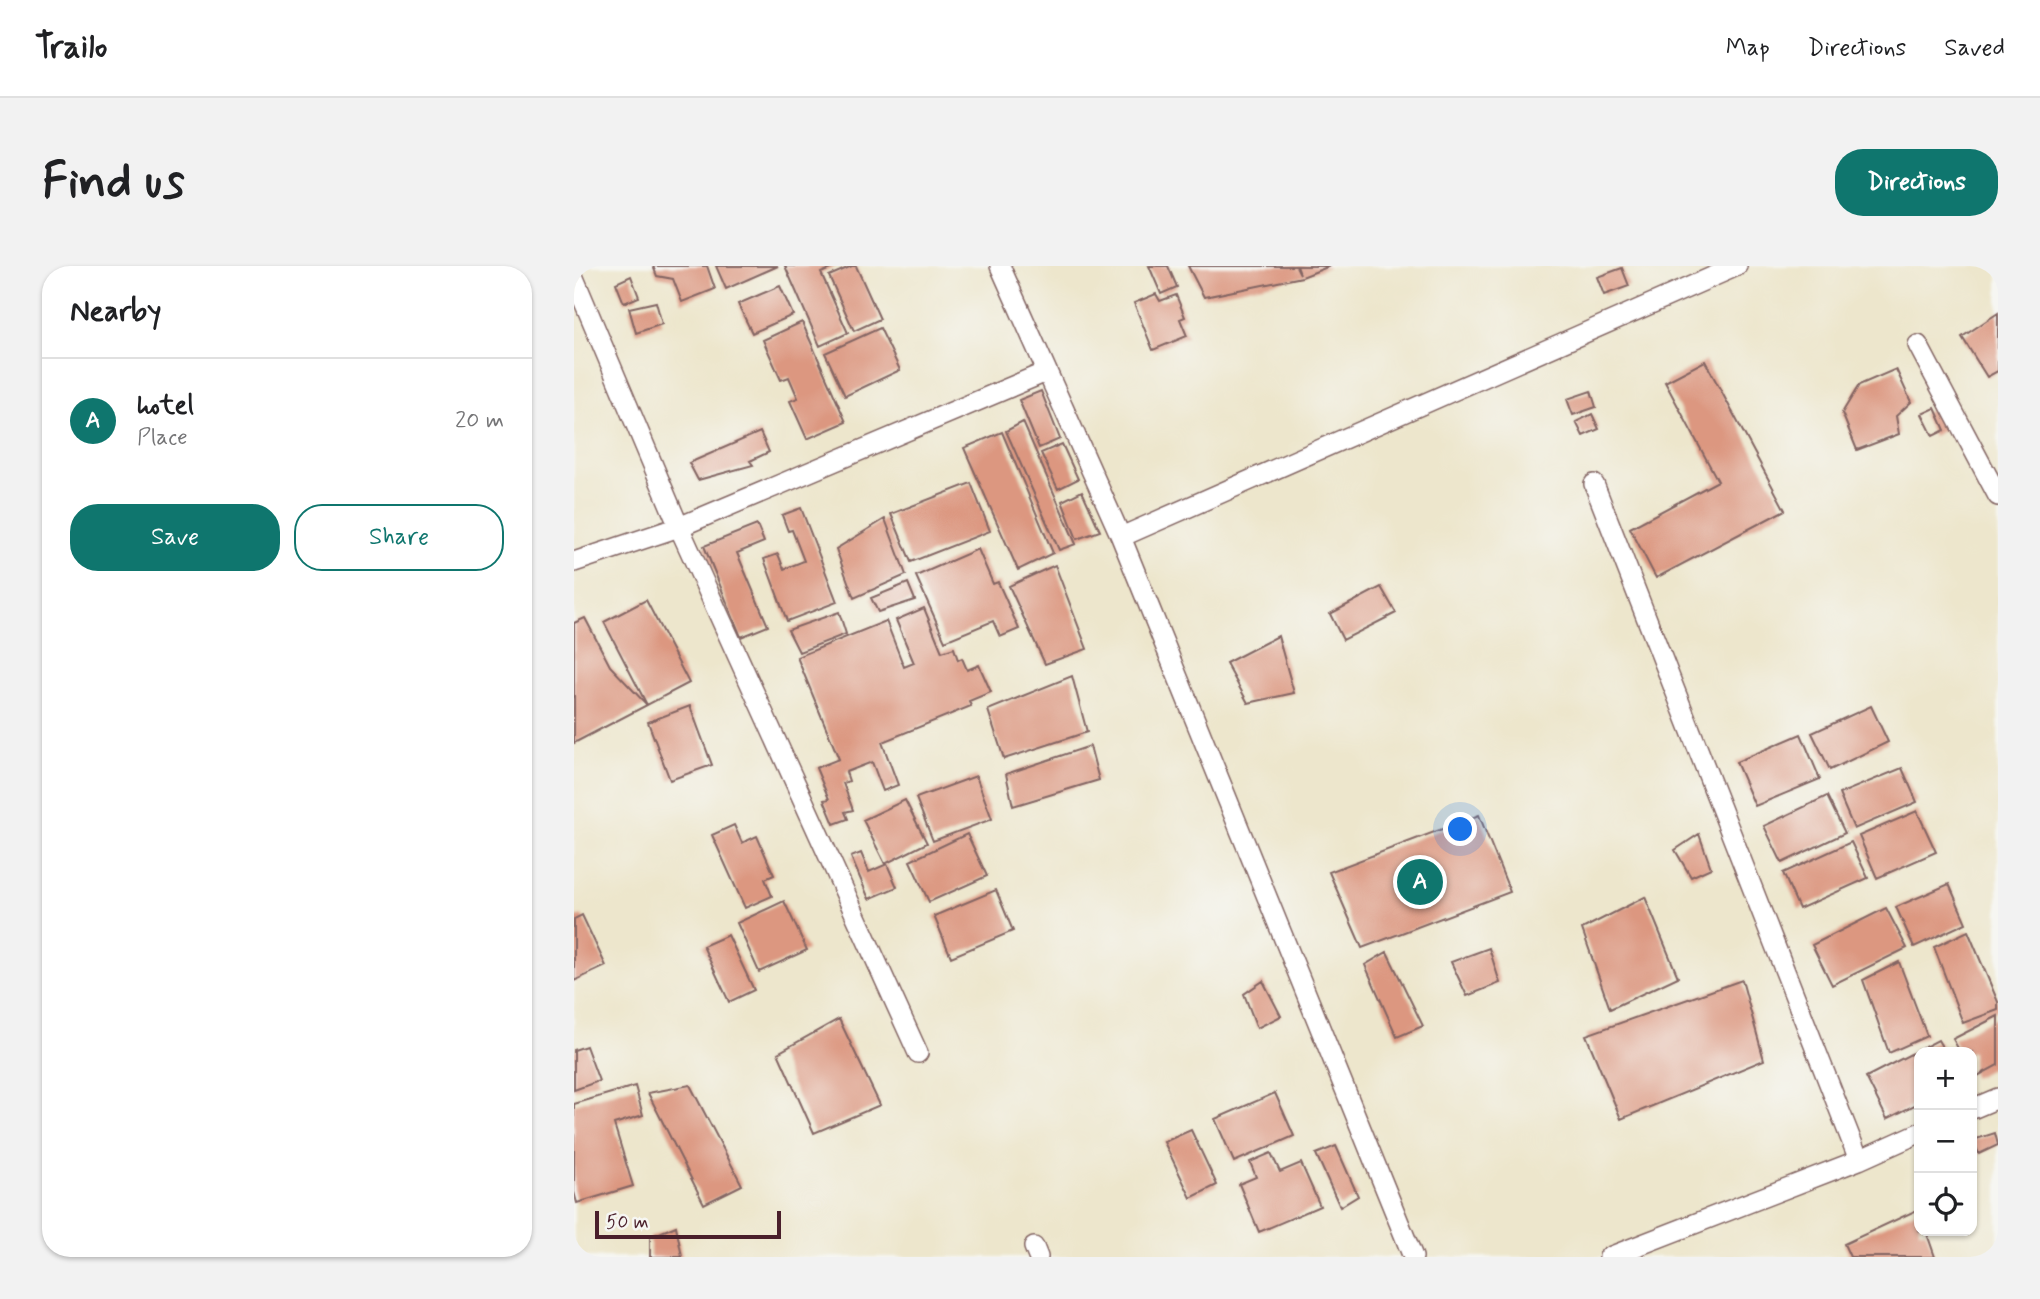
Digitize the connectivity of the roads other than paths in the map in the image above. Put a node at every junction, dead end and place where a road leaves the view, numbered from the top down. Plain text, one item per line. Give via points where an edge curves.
1 (1000, 266) edge
2 (1737, 266) edge
3 (574, 278) edge
4 (1918, 345) dead end
5 (1046, 372) junction
6 (1594, 484) dead end
7 (1998, 496) edge
8 (679, 527) junction
9 (1121, 537) junction
10 (574, 562) edge
11 (918, 1053) dead end
12 (1998, 1098) edge
13 (1977, 1107) edge
14 (1914, 1135) edge
15 (1859, 1160) junction
16 (1413, 1257) edge
17 (1609, 1257) edge

1 - 5 street
2 - 9 street
3 - 8 street
4 - 7 street
5 - 8 street
5 - 9 street
6 - 15 street
8 - 10 street
8 - 11 street
9 - 16 street
12 - 13 street
14 - 15 street
15 - 17 street

